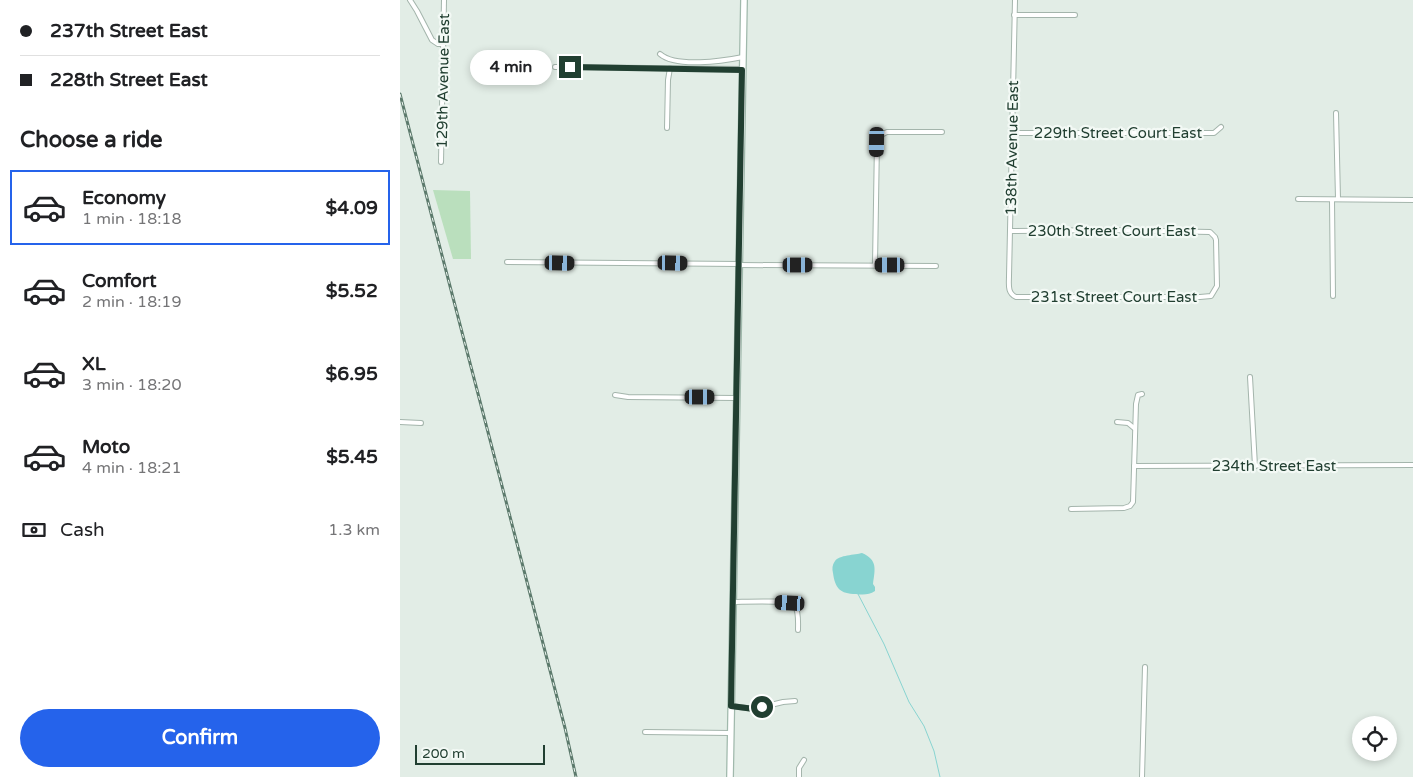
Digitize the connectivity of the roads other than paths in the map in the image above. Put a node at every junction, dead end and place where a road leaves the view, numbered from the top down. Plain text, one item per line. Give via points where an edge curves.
1 (410, 0) edge
2 (444, 0) edge
3 (744, 0) edge
4 (1015, 0) edge
5 (1014, 15) junction
6 (1075, 16) dead end
7 (443, 44) junction
8 (660, 54) dead end
9 (743, 57) junction
10 (555, 67) dead end
11 (670, 68) junction
12 (742, 70) junction
13 (1336, 113) dead end
14 (1221, 127) dead end
15 (667, 128) dead end
16 (942, 132) dead end
17 (1012, 133) junction
18 (441, 162) dead end
19 (1298, 198) dead end
20 (1332, 200) junction
21 (1338, 200) junction
22 (1413, 200) edge
23 (1010, 231) junction
24 (507, 262) dead end
25 (739, 265) junction
26 (875, 265) junction
27 (936, 266) dead end
28 (1214, 294) joint
29 (1013, 296) joint
30 (1333, 296) dead end
31 (1250, 378) dead end
32 (1142, 394) dead end
33 (615, 395) dead end
34 (736, 398) junction
35 (400, 422) edge
36 (1117, 422) dead end
37 (421, 423) dead end
38 (1134, 428) junction
39 (1413, 465) edge
40 (1134, 466) junction
41 (1255, 466) junction
42 (1071, 509) dead end
43 (733, 602) junction
44 (798, 630) dead end
45 (1145, 667) dead end
46 (795, 701) dead end
47 (731, 706) junction
48 (645, 732) dead end
49 (730, 733) junction
50 (804, 760) dead end
51 (730, 777) edge
52 (799, 777) edge
53 (1142, 777) edge

1 - 7 street via 432,40
2 - 7 street, 129th Avenue East
3 - 9 main road
4 - 5 street, 138th Avenue East
5 - 6 street
5 - 17 street, 138th Avenue East
7 - 18 street, 129th Avenue East
8 - 9 street via 668,60 686,61
9 - 12 main road
10 - 11 street
11 - 12 street
11 - 15 street
12 - 25 main road
13 - 21 street
14 - 17 street, 229th Street Court East via 1214,133
16 - 26 street via 887,132 879,136
17 - 23 street, 138th Avenue East
19 - 20 street
20 - 21 street
20 - 30 street
21 - 22 street
23 - 28 street, 230th Street Court East via 1204,231 1213,234 1216,240 1217,286
23 - 29 street, 138th Avenue East via 1009,290
24 - 25 street
25 - 26 street
25 - 34 main road
26 - 27 street
28 - 29 street, 231st Street Court East via 1200,298
31 - 41 street
32 - 38 street via 1137,397
33 - 34 street
34 - 43 main road
35 - 37 street
36 - 38 street via 1128,423
38 - 40 street
39 - 41 street, 234th Street East
40 - 41 street, 234th Street East
40 - 42 street via 1131,504 1124,508
43 - 44 street via 791,604 797,609
43 - 47 main road
45 - 53 street
46 - 47 street via 754,709
47 - 49 main road
48 - 49 street
49 - 51 main road
50 - 52 street via 799,768

